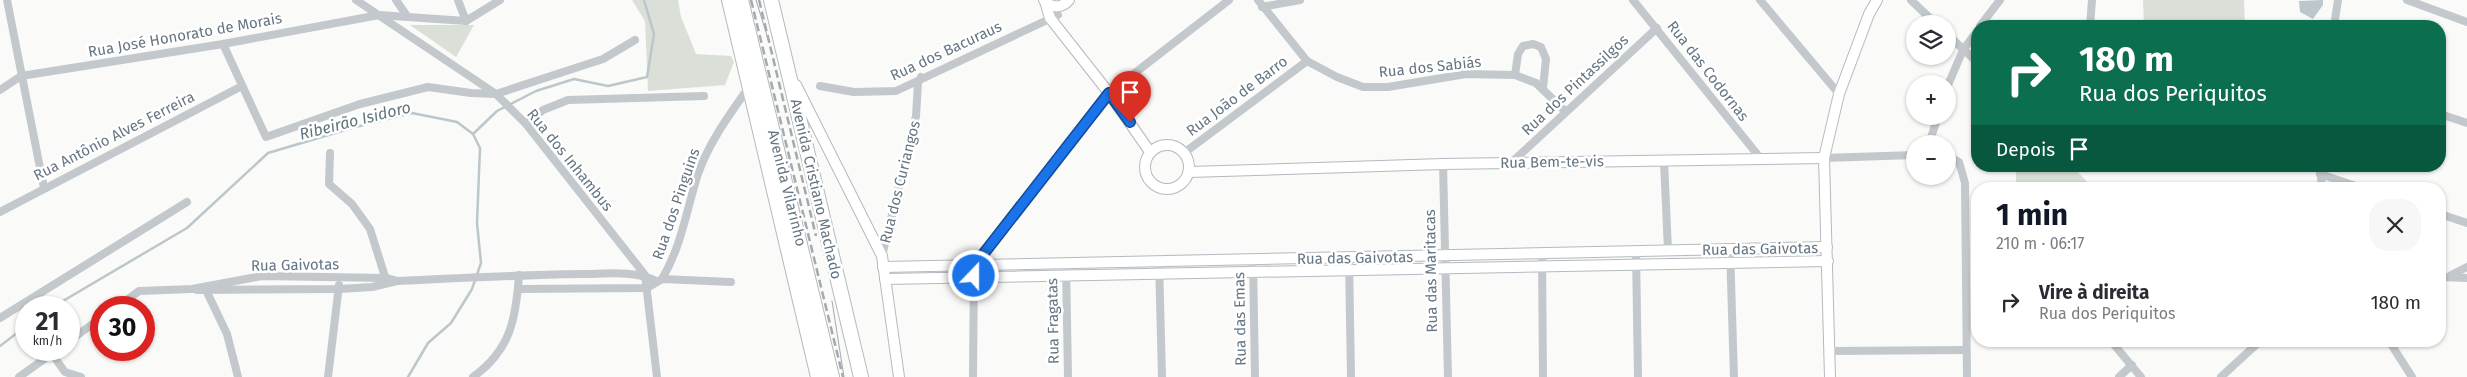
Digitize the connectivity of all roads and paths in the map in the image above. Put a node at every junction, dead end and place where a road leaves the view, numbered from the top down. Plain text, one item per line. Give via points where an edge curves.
1 (7, 0) edge
2 (356, 0) edge
3 (396, 0) edge
4 (458, 0) edge
5 (500, 0) edge
6 (729, 0) edge
7 (741, 0) edge
8 (771, 0) edge
9 (1044, 0) edge
10 (1229, 0) edge
11 (1300, 0) edge
12 (1633, 0) edge
13 (1760, 0) edge
14 (1877, 0) edge
15 (1911, 0) edge
16 (2000, 0) edge
17 (2092, 0) edge
18 (2338, 0) edge
19 (2407, 0) edge
20 (1260, 3) edge
21 (1062, 9) edge
22 (379, 15) junction
23 (1927, 15) edge
24 (407, 16) junction
25 (466, 20) junction
26 (1985, 20) edge
27 (2090, 20) edge
28 (2335, 20) edge
29 (2467, 22) edge
30 (1657, 28) junction
31 (1971, 39) edge
32 (635, 40) dead end
33 (1956, 43) edge
34 (223, 44) junction
35 (1963, 50) junction
36 (1971, 57) edge
37 (1307, 61) junction
38 (788, 68) junction
39 (1515, 75) junction
40 (1952, 75) edge
41 (21, 76) junction
42 (921, 77) junction
43 (242, 86) junction
44 (820, 86) dead end
45 (749, 87) junction
46 (1543, 88) junction
47 (0, 90) edge
48 (1109, 93) junction
49 (496, 94) junction
50 (1838, 94) junction
51 (704, 96) dead end
52 (1566, 112) junction
53 (2446, 116) edge
54 (2467, 123) edge
55 (526, 124) junction
56 (1150, 152) junction
57 (330, 153) dead end
58 (1184, 153) junction
59 (1906, 155) edge
60 (1824, 158) junction
61 (1760, 159) junction
62 (1956, 160) edge
63 (1664, 161) junction
64 (1511, 163) junction
65 (1443, 164) junction
66 (1189, 172) junction
67 (2325, 172) edge
68 (2348, 182) edge
69 (44, 188) junction
70 (187, 202) dead end
71 (0, 212) edge
72 (2446, 216) edge
73 (2467, 223) edge
74 (1827, 247) junction
75 (1730, 249) junction
76 (1668, 251) junction
77 (1636, 252) junction
78 (1542, 254) junction
79 (882, 256) junction
80 (1445, 256) junction
81 (1349, 258) junction
82 (1254, 260) junction
83 (1159, 261) junction
84 (1828, 261) junction
85 (1730, 262) junction
86 (1066, 264) junction
87 (1636, 264) junction
88 (974, 266) junction
89 (1542, 266) junction
90 (884, 267) junction
91 (2467, 267) edge
92 (1445, 268) junction
93 (1349, 270) junction
94 (1254, 273) junction
95 (1159, 274) junction
96 (518, 275) junction
97 (644, 275) junction
98 (1066, 275) junction
99 (974, 276) junction
100 (2446, 276) edge
101 (2450, 276) junction
102 (341, 278) junction
103 (885, 278) junction
104 (2467, 278) edge
105 (659, 280) junction
106 (387, 282) junction
107 (732, 282) dead end
108 (647, 288) junction
109 (206, 289) junction
110 (339, 289) junction
111 (518, 289) junction
112 (132, 296) edge
113 (0, 318) edge
114 (2116, 347) edge
115 (2254, 347) edge
116 (2393, 347) edge
117 (1966, 350) junction
118 (1829, 351) junction
119 (41, 361) edge
120 (59, 361) edge
121 (2132, 365) junction
122 (19, 377) edge
123 (80, 377) edge
124 (238, 377) edge
125 (328, 377) edge
126 (473, 377) edge
127 (657, 377) edge
128 (818, 377) edge
129 (832, 377) edge
130 (861, 377) edge
131 (899, 377) edge
132 (973, 377) edge
133 (1068, 377) edge
134 (1162, 377) edge
135 (1255, 377) edge
136 (1351, 377) edge
137 (1448, 377) edge
138 (1543, 377) edge
139 (1638, 377) edge
140 (1734, 377) edge
141 (1830, 377) edge
142 (1967, 377) edge
143 (2119, 377) edge
144 (2141, 377) edge
145 (2221, 377) edge
146 (2412, 377) edge

1 - 41 street
2 - 22 street, Rua dos Inhambus
3 - 24 street
4 - 25 street
5 - 25 street
6 - 45 highway
7 - 129 highway, Avenida Vilarinho
8 - 38 highway, Avenida Cristiano Machado
9 - 21 street
9 - 21 street
10 - 48 street
11 - 20 street
12 - 30 street, Rua das Codornas
13 - 50 street
14 - 50 street
15 - 23 street
16 - 26 street
17 - 27 street
18 - 28 street
19 - 29 street
20 - 37 street, Rua dos Sabiás
21 - 42 street, Rua dos Bacuraus
21 - 48 street
22 - 24 street, Rua José Honorato de Morais
22 - 34 street, Rua José Honorato de Morais
22 - 49 street, Rua dos Inhambus
24 - 25 street, Rua José Honorato de Morais
30 - 52 street, Rua dos Pintassilgos
30 - 61 street, Rua das Codornas
31 - 35 street
32 - 49 street via 603,59
33 - 35 street
34 - 41 street, Rua José Honorato de Morais
34 - 43 street
35 - 36 street
35 - 40 street
37 - 39 street, Rua dos Sabiás via 1363,87 1388,87 1466,74
37 - 58 street, Rua João de Barro
38 - 79 street
38 - 130 highway, Avenida Cristiano Machado
39 - 46 street, Rua dos Sabiás
39 - 46 street via 1518,54 1523,46 1541,46 1546,59
41 - 47 street, Rua José Honorato de Morais
41 - 69 street
42 - 44 street, Rua dos Bacuraus via 896,91 874,93
42 - 79 street, Rua dos Curiangos via 916,116
43 - 49 street via 266,137 360,104 428,87
43 - 69 street, Rua Antônio Alves Ferreira
45 - 105 street, Rua dos Pinguins via 725,120 708,152 698,174 674,258
45 - 128 highway
46 - 52 street, Rua dos Sabiás
48 - 56 street
48 - 88 street
49 - 55 street, Rua dos Inhambus
50 - 60 street
51 - 55 street via 568,100 543,110
52 - 64 street, Rua dos Pintassilgos
53 - 54 street
55 - 97 street, Rua dos Inhambus
56 - 58 street via 1169,144
56 - 66 street via 1145,172 1159,188 1177,187
57 - 106 street via 329,184 352,204 370,229
58 - 66 street via 1189,162
59 - 60 street, Rua Bem-te-vis
60 - 61 street, Rua Bem-te-vis
60 - 74 street
61 - 63 street, Rua Bem-te-vis
62 - 117 street via 1964,183
63 - 64 street, Rua Bem-te-vis
63 - 76 street
64 - 65 street, Rua Bem-te-vis
65 - 66 street, Rua Bem-te-vis
65 - 80 street, Rua das Maritacas
67 - 68 street
69 - 71 street, Rua Antônio Alves Ferreira
70 - 113 street
72 - 73 street
74 - 75 street, Rua das Gaivotas
74 - 84 street
75 - 76 street, Rua das Gaivotas
75 - 85 street
76 - 77 street, Rua das Gaivotas
77 - 78 street, Rua das Gaivotas
77 - 87 street
78 - 80 street, Rua das Gaivotas
78 - 89 street
79 - 90 street, Rua dos Curiangos
80 - 81 street, Rua das Gaivotas
80 - 92 street, Rua das Maritacas
81 - 82 street, Rua das Gaivotas
81 - 93 street
82 - 83 street, Rua das Gaivotas
82 - 94 street, Rua das Emas
83 - 86 street, Rua das Gaivotas
83 - 95 street
84 - 85 street, Rua das Gaivotas
84 - 118 street
85 - 87 street, Rua das Gaivotas
85 - 140 street
86 - 88 street, Rua das Gaivotas
86 - 98 street, Rua Fragatas
87 - 89 street, Rua das Gaivotas
87 - 139 street
88 - 90 street, Rua das Gaivotas
88 - 99 street
89 - 92 street, Rua das Gaivotas
89 - 138 street
90 - 103 street, Rua dos Curiangos
91 - 101 street
92 - 93 street, Rua das Gaivotas
92 - 137 street, Rua das Maritacas
93 - 94 street, Rua das Gaivotas
93 - 136 street
94 - 95 street, Rua das Gaivotas
94 - 135 street, Rua das Emas
95 - 98 street, Rua das Gaivotas
95 - 134 street
96 - 97 street
96 - 106 street, Rua Gaivotas
96 - 111 street
97 - 105 street
97 - 108 street, Rua dos Inhambus
98 - 99 street, Rua das Gaivotas
98 - 133 street, Rua Fragatas
99 - 103 street, Rua das Gaivotas
99 - 132 street
100 - 101 street
101 - 104 street
102 - 106 street, Rua Gaivotas
102 - 109 street, Rua Gaivotas via 262,276
102 - 110 street
103 - 131 street, Rua dos Curiangos
105 - 107 street
105 - 108 street
106 - 110 street, Rua Gaivotas
108 - 111 street
108 - 127 street, Rua dos Inhambus
109 - 110 street, Rua Gaivotas
109 - 112 street, Rua Gaivotas via 139,291
109 - 124 street via 227,334
110 - 125 street
111 - 126 street via 511,333
114 - 121 street
115 - 145 street
116 - 146 street
117 - 118 street
117 - 142 street
118 - 141 street
119 - 122 street
120 - 123 street via 65,372
121 - 143 street
121 - 144 street

